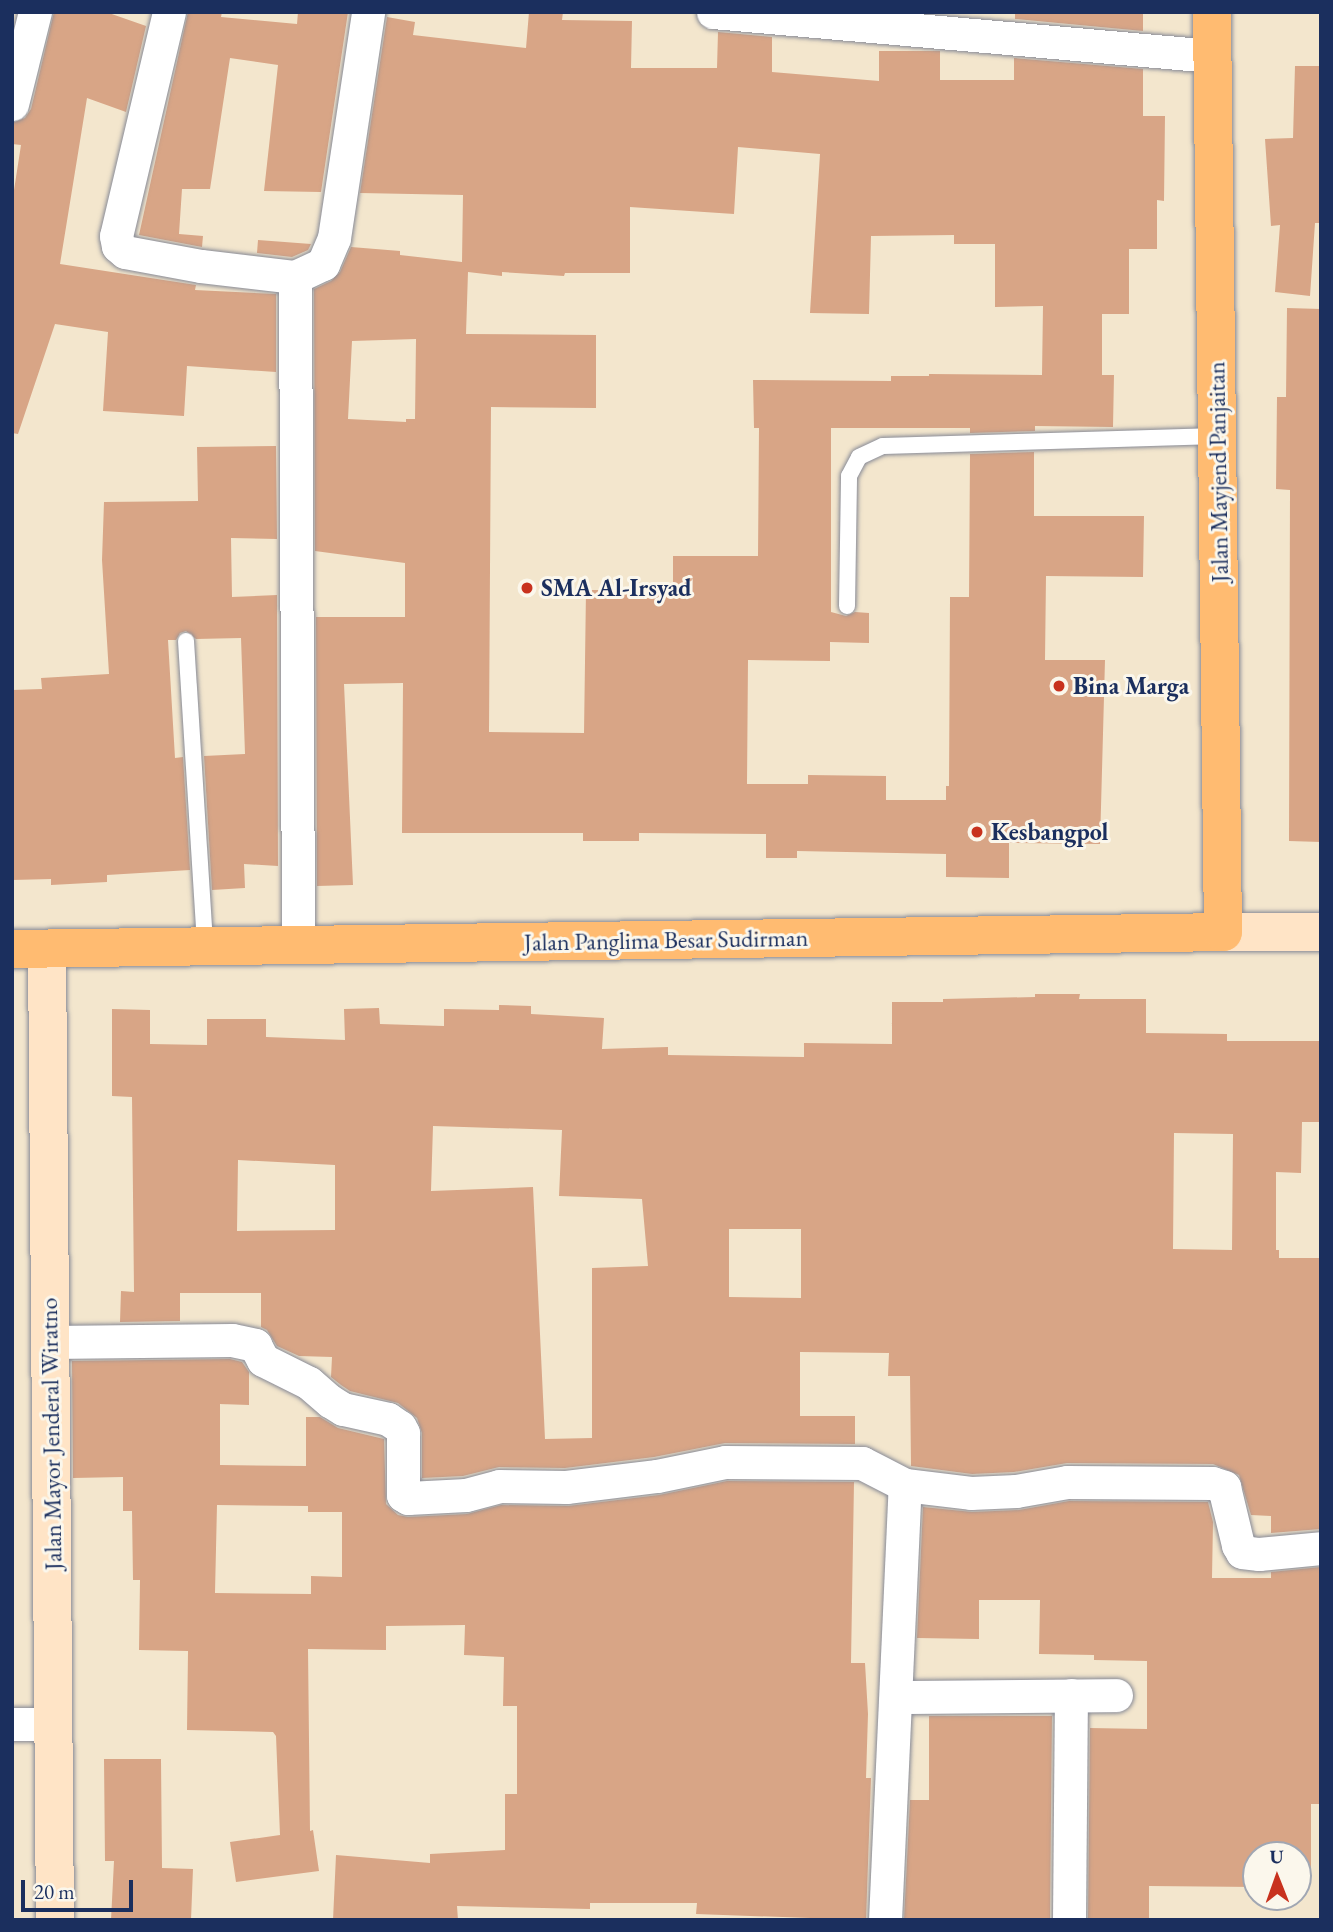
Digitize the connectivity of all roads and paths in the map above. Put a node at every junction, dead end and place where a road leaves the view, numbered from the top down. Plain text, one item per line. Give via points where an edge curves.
1 (35, 12) edge
2 (169, 12) edge
3 (368, 12) edge
4 (713, 12) edge
5 (1212, 12) edge
6 (1212, 56) junction
7 (12, 104) edge
8 (295, 277) junction
9 (1218, 436) junction
10 (847, 606) dead end
11 (186, 641) dead end
12 (1223, 932) junction
13 (1321, 932) edge
14 (298, 946) junction
15 (205, 947) junction
16 (30, 949) edge
17 (50, 1342) junction
18 (905, 1485) junction
19 (1321, 1548) edge
20 (1071, 1695) junction
21 (1116, 1695) dead end
22 (896, 1697) junction
23 (12, 1724) edge
24 (54, 1724) junction
25 (55, 1920) edge
26 (885, 1920) edge
27 (1069, 1920) edge

1 - 7 street
2 - 8 street via 119,222 118,246 125,252 201,266
3 - 8 street via 334,238 323,264
4 - 6 street
5 - 6 highway, Jalan Mayjend Panjaitan
6 - 9 highway, Jalan Mayjend Panjaitan
8 - 14 street
9 - 10 lane via 883,446 859,457 849,477
9 - 12 highway, Jalan Mayjend Panjaitan
11 - 15 lane
12 - 13 street, Jalan Panglima Besar Sudirman
12 - 14 highway, Jalan Panglima Besar Sudirman
14 - 15 highway, Jalan Panglima Besar Sudirman
15 - 16 highway, Jalan Panglima Besar Sudirman
16 - 17 street, Jalan Mayor Jenderal Wiratno
17 - 18 street via 232,1340 255,1345 263,1360 309,1383 343,1409 388,1419 400,1427 403,1495 408,1498 466,1495 499,1486 566,1487 739,1462 862,1463
17 - 24 street, Jalan Mayor Jenderal Wiratno
18 - 19 street via 971,1493 1067,1482 1212,1483 1224,1487 1242,1552
18 - 22 street
20 - 21 street
20 - 22 street
20 - 27 street
22 - 26 street
23 - 24 street
24 - 25 street, Jalan Mayor Jenderal Wiratno

